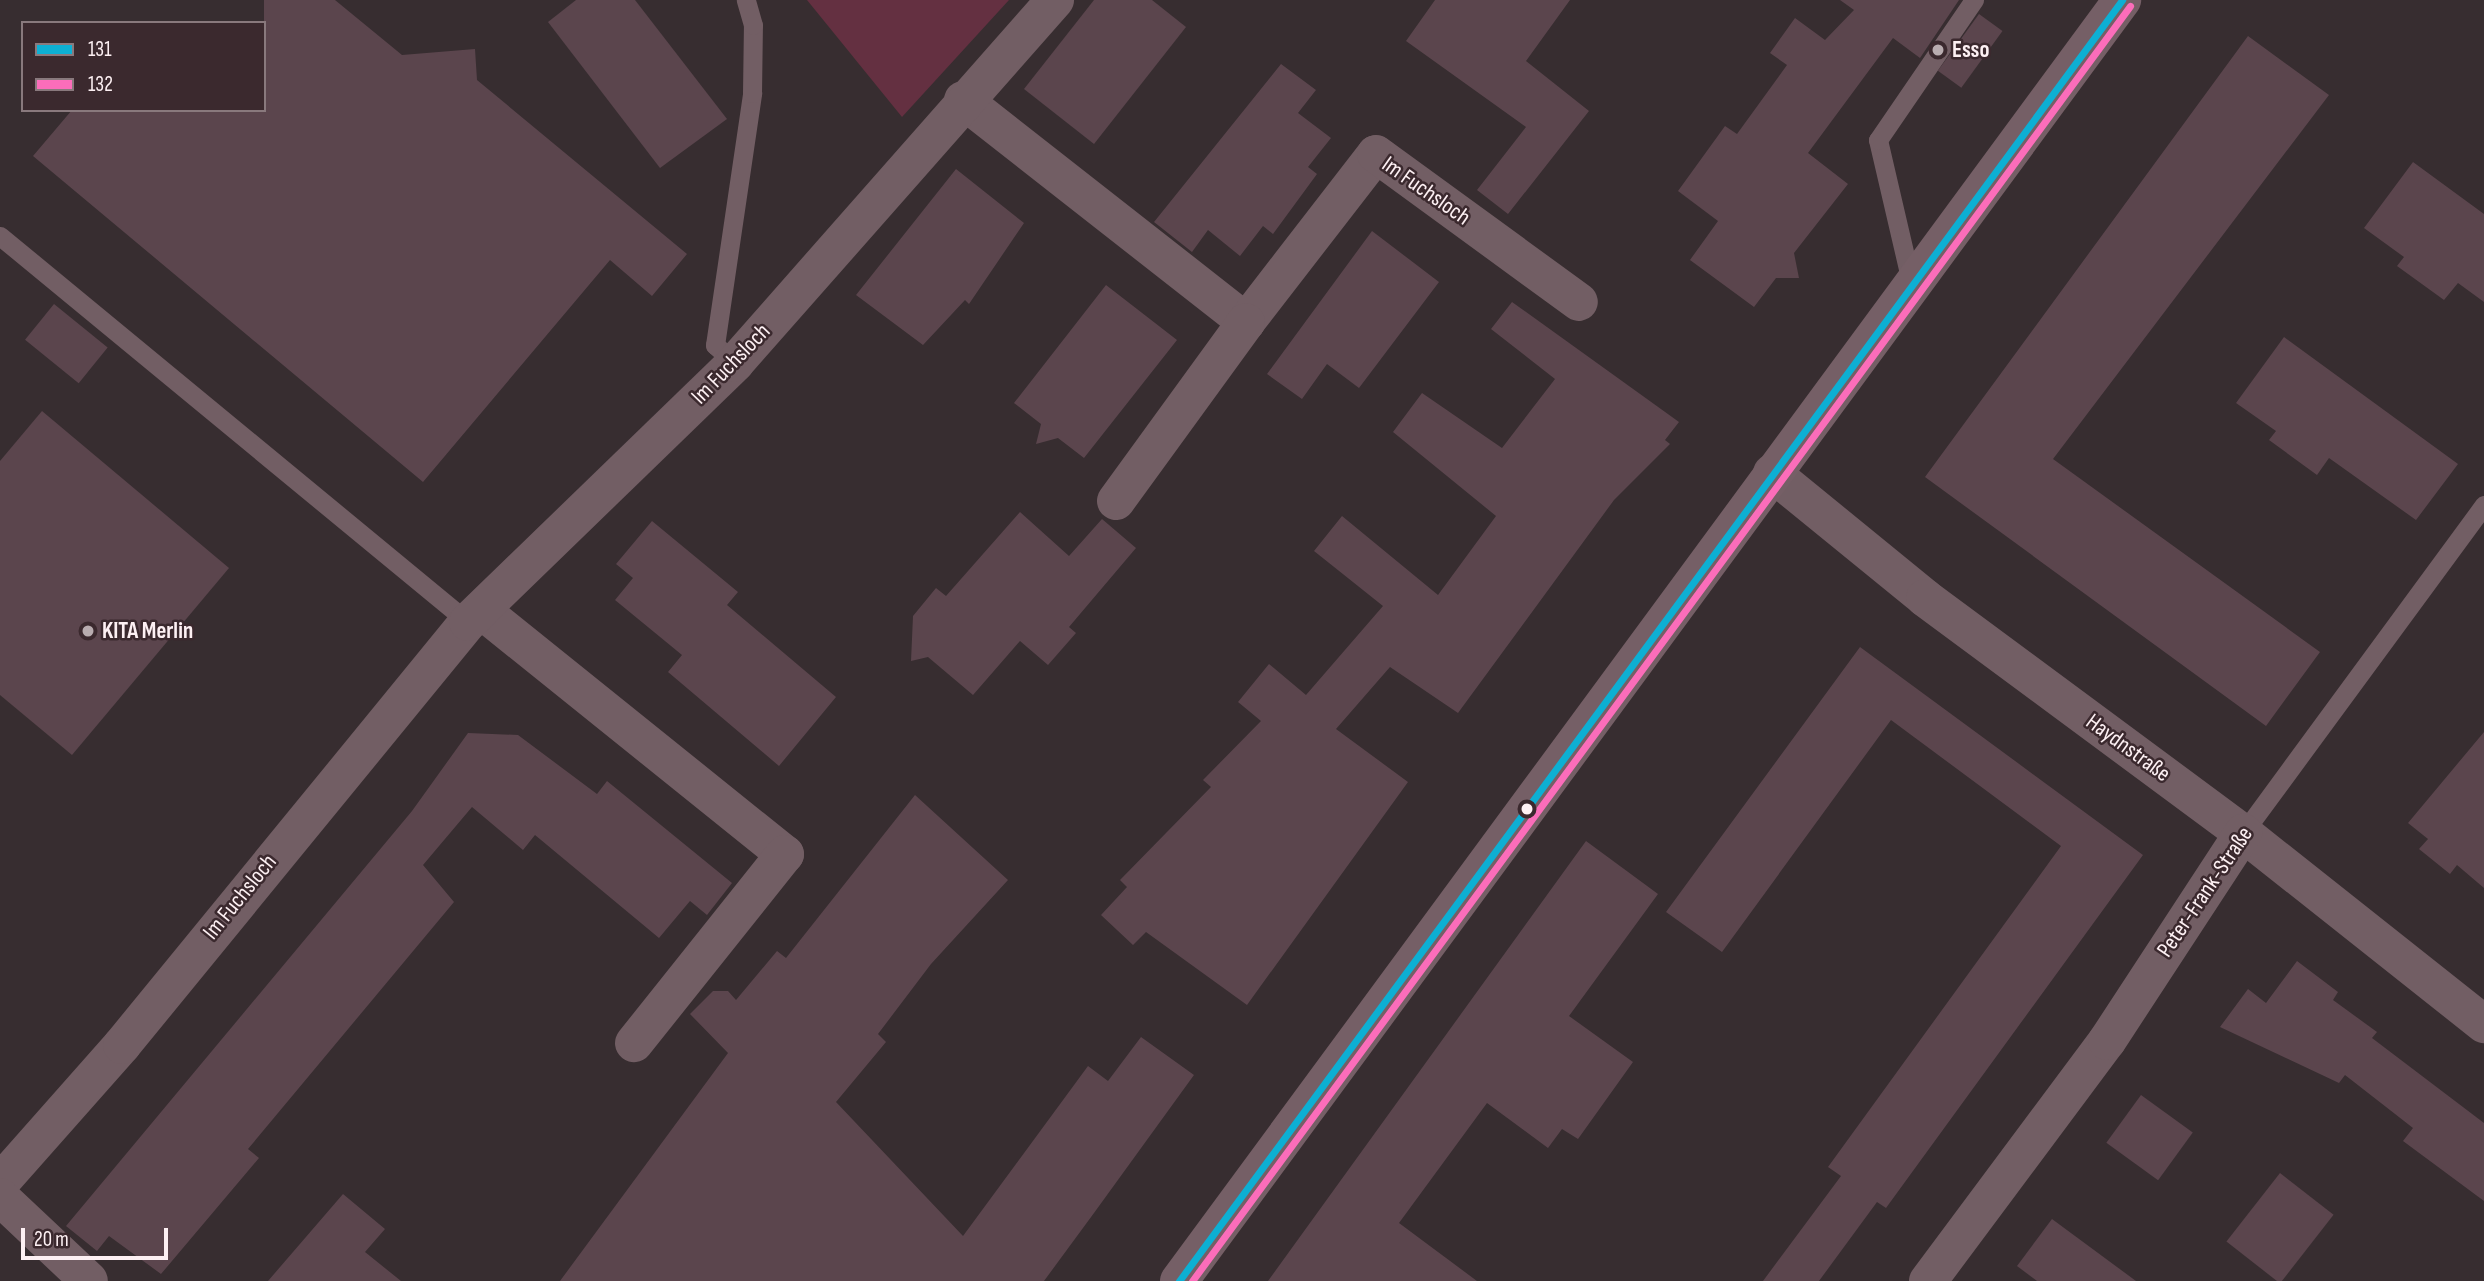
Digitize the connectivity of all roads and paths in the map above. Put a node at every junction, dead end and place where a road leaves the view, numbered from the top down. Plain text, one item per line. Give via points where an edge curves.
1 (746, 0) edge
2 (1055, 0) edge
3 (1974, 0) edge
4 (2122, 0) edge
5 (963, 100) junction
6 (0, 236) edge
7 (1912, 286) junction
8 (1579, 302) dead end
9 (1246, 322) junction
10 (735, 363) junction
11 (1772, 473) junction
12 (1116, 501) dead end
13 (2484, 505) edge
14 (474, 616) junction
15 (2243, 833) junction
16 (2484, 1024) edge
17 (634, 1044) dead end
18 (0, 1183) edge
19 (0, 1197) edge
20 (89, 1281) edge
21 (1179, 1281) edge
22 (1928, 1281) edge

1 - 10 lane via 753,25 752,93 715,345
2 - 5 street, Im Fuchsloch
3 - 7 lane via 1878,140
4 - 7 main road
5 - 9 street
5 - 10 street, Im Fuchsloch
6 - 14 lane
7 - 11 main road
8 - 9 street, Im Fuchsloch via 1376,155
9 - 12 street, Im Fuchsloch
10 - 14 street, Im Fuchsloch
11 - 15 street, Haydnstraße via 1924,598
11 - 21 main road
13 - 15 lane, Peter-Frank-Straße
14 - 17 street via 785,854
14 - 18 street, Im Fuchsloch via 122,1045
15 - 16 street, Haydnstraße
15 - 22 street, Peter-Frank-Straße via 2107,1041
19 - 20 street

